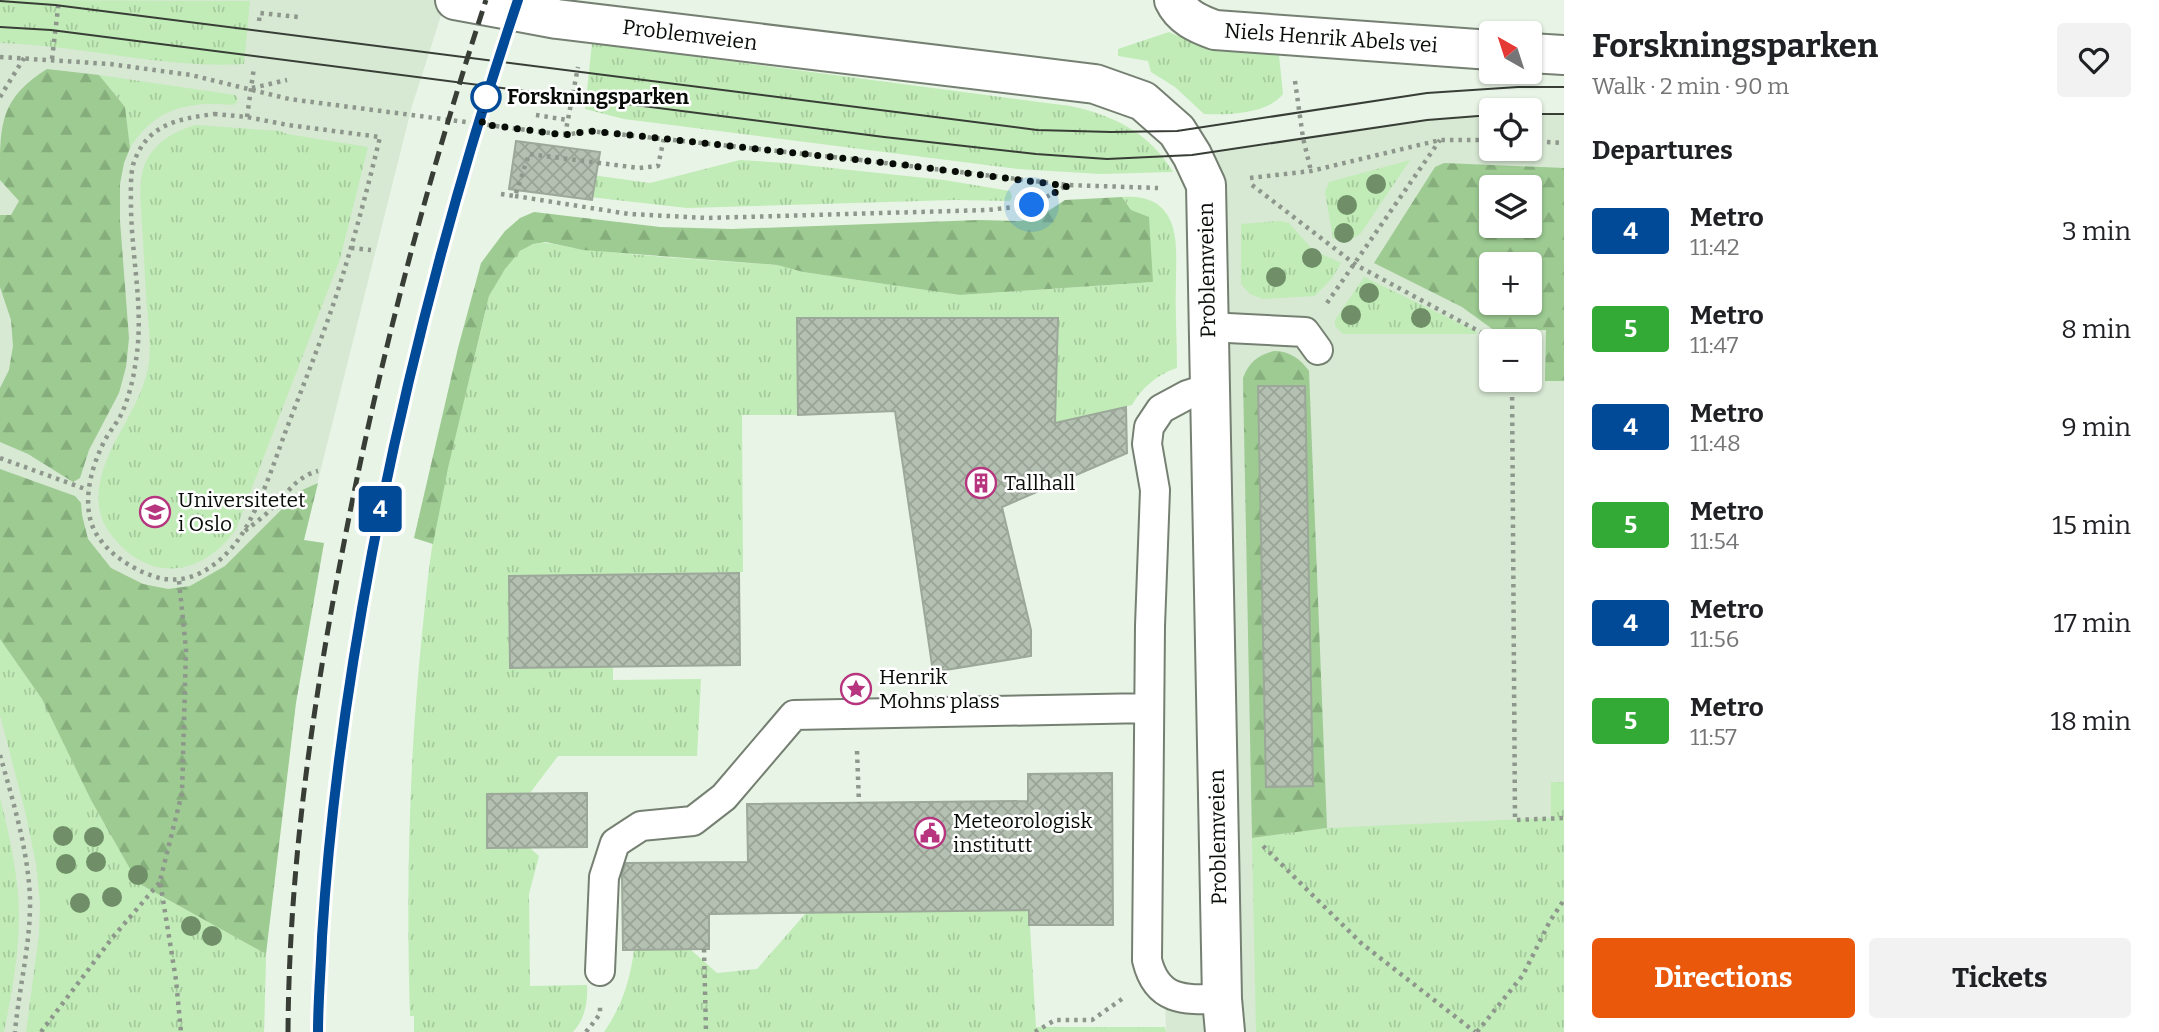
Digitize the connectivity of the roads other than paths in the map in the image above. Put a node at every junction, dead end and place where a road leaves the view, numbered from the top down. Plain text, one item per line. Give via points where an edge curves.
1 (455, 0) edge
2 (1176, 4) edge
3 (1479, 49) edge
4 (1542, 54) edge
5 (1564, 55) edge
6 (1208, 327) junction
7 (1312, 341) road end
8 (1209, 388) junction
9 (1149, 708) junction
10 (600, 971) dead end
11 (1223, 1016) edge

1 - 6 street, Problemveien via 570,21 1095,84 1143,101 1177,131 1206,185
2 - 3 street, Niels Henrik Abels vei via 1196,23 1215,30
4 - 5 street
6 - 7 lane
6 - 8 street, Problemveien
8 - 9 lane via 1161,409 1149,427 1148,461 1155,490
8 - 11 street, Problemveien
9 - 10 lane via 794,715 724,797 693,821 641,826 615,843 604,877
9 - 11 lane via 1147,960 1151,978 1165,992

